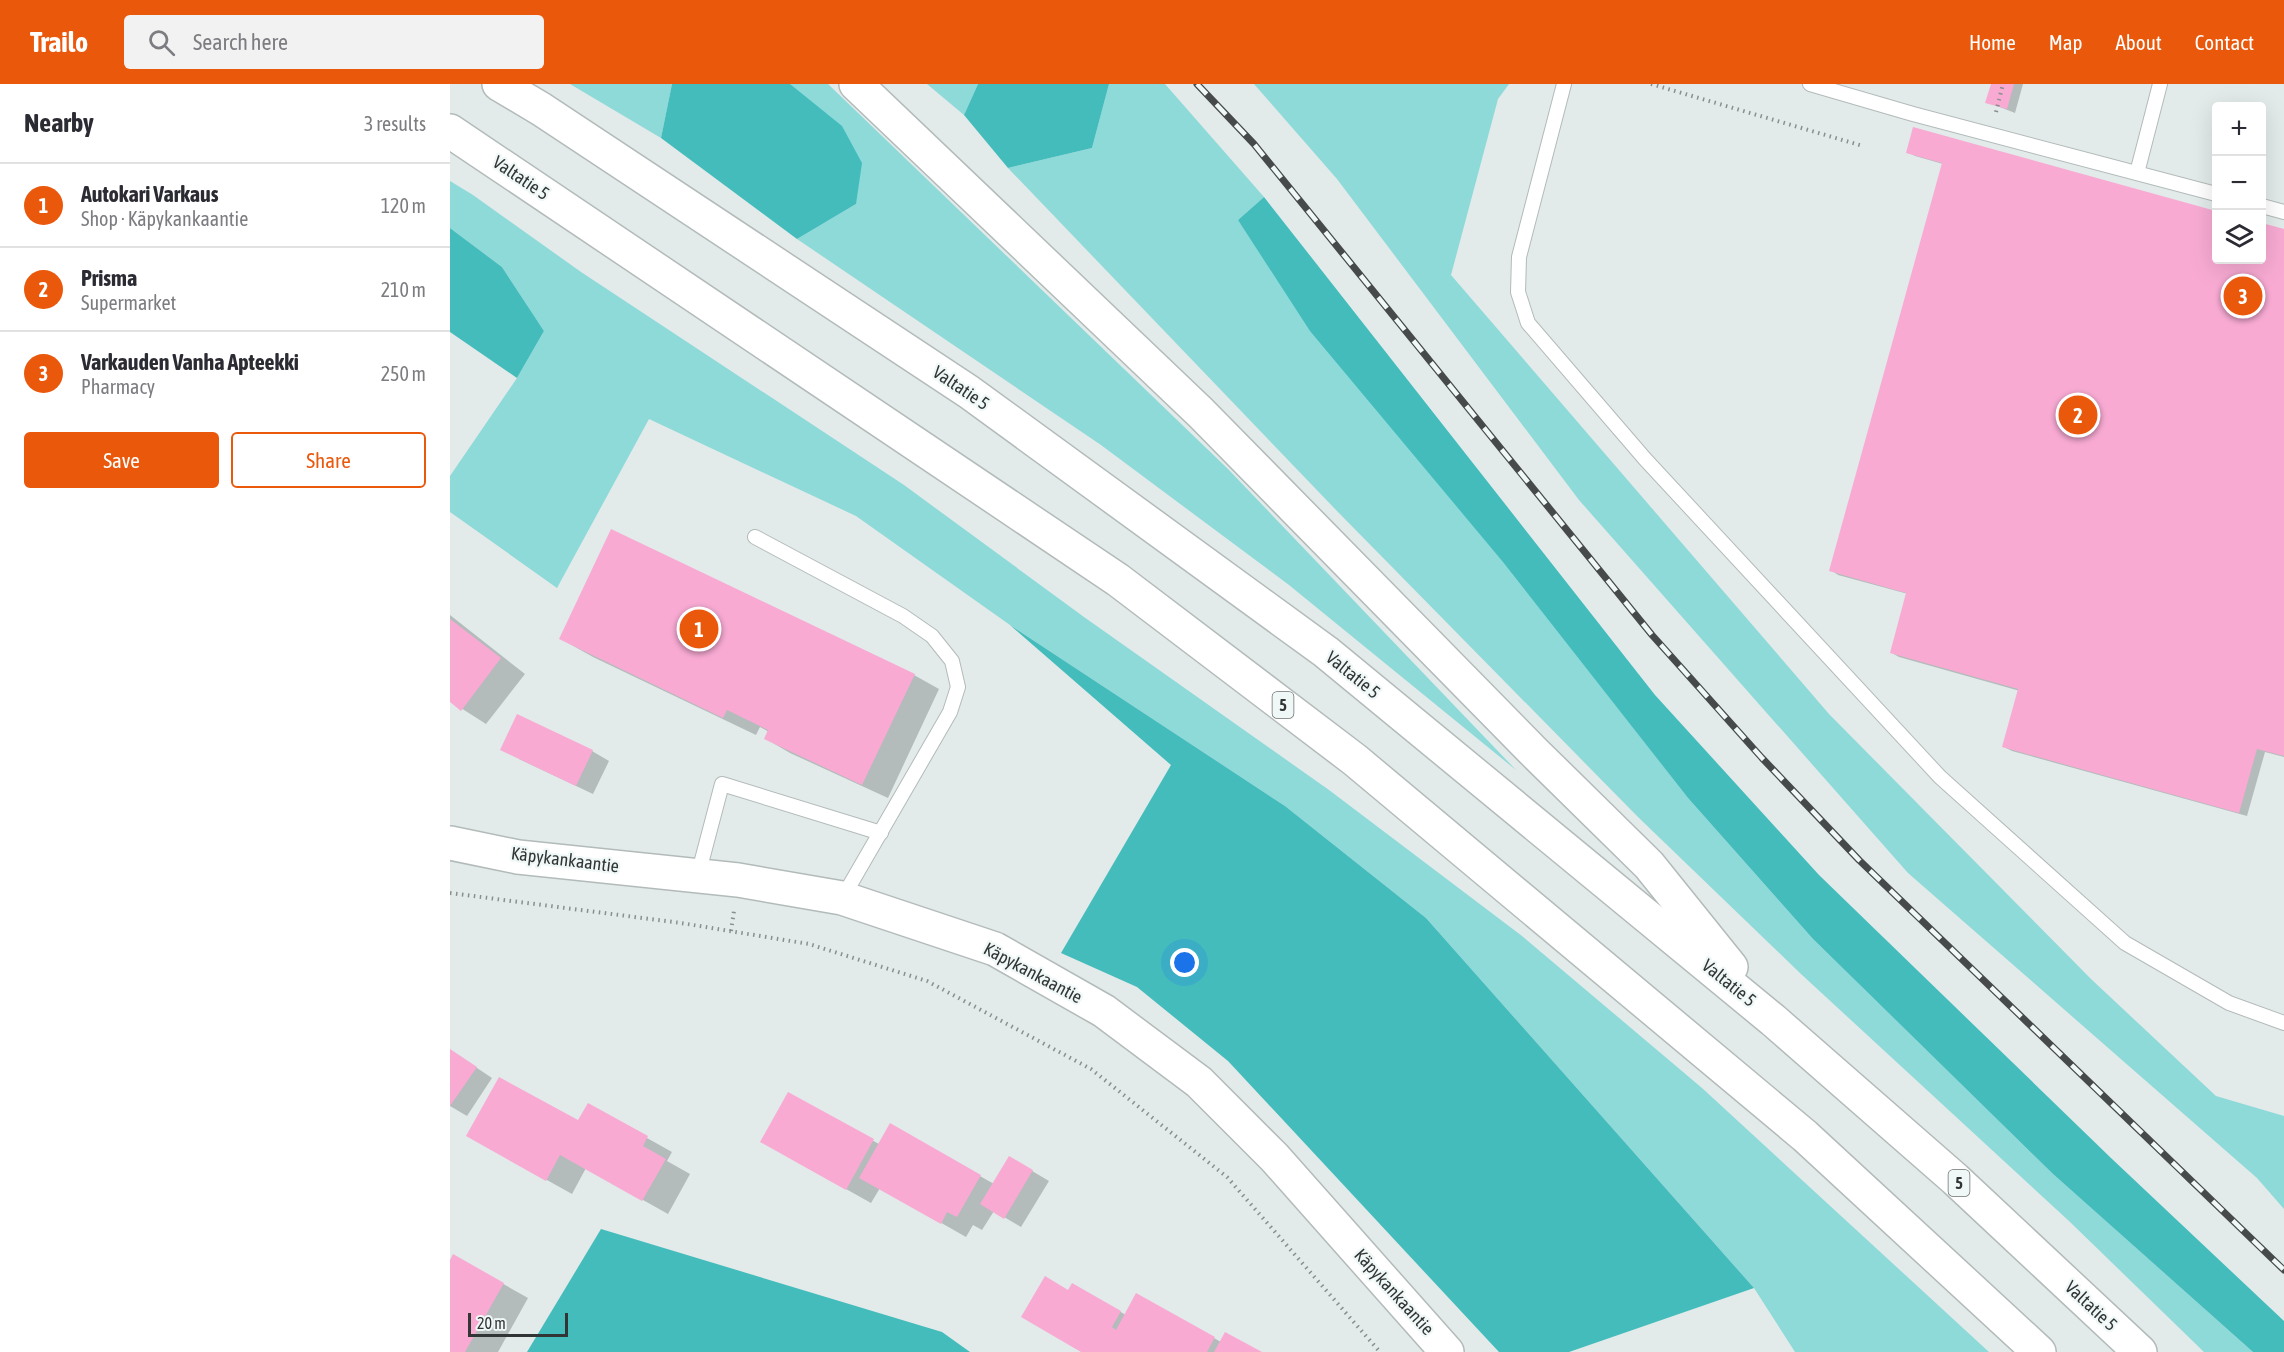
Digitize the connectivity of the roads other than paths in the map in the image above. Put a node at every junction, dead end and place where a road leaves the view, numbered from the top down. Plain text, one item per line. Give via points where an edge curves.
1 (499, 84) edge
2 (856, 84) edge
3 (1564, 84) edge
4 (1810, 84) edge
5 (2160, 84) edge
6 (457, 135) edge
7 (2137, 173) junction
8 (2212, 193) edge
9 (2266, 207) edge
10 (2284, 212) edge
11 (755, 537) dead end
12 (881, 833) junction
13 (450, 843) edge
14 (698, 875) junction
15 (842, 898) junction
16 (1773, 1020) junction
17 (2284, 1023) edge
18 (1447, 1352) edge
19 (2039, 1352) edge
20 (2140, 1352) edge

1 - 16 main road, Valtatie 5 / 5 via 969,392 1326,652
2 - 16 main road via 1201,413 1525,744 1649,864
3 - 17 lane via 1519,257 1518,292 1528,322 1645,459 1940,777 2125,943 2229,1003
4 - 7 lane
5 - 7 lane
6 - 19 main road, Valtatie 5 / 5 via 1118,580 1355,760 1805,1136
7 - 8 lane
9 - 10 lane
11 - 12 lane via 903,616 932,636 952,662 958,687 950,712
12 - 14 lane via 722,784
12 - 15 lane
13 - 14 main road, Käpykankaantie via 518,856
14 - 15 main road, Käpykankaantie
15 - 18 main road, Käpykankaantie via 995,949 1104,1011 1189,1075 1274,1157
16 - 20 main road, Valtatie 5 / 5 via 1955,1179

